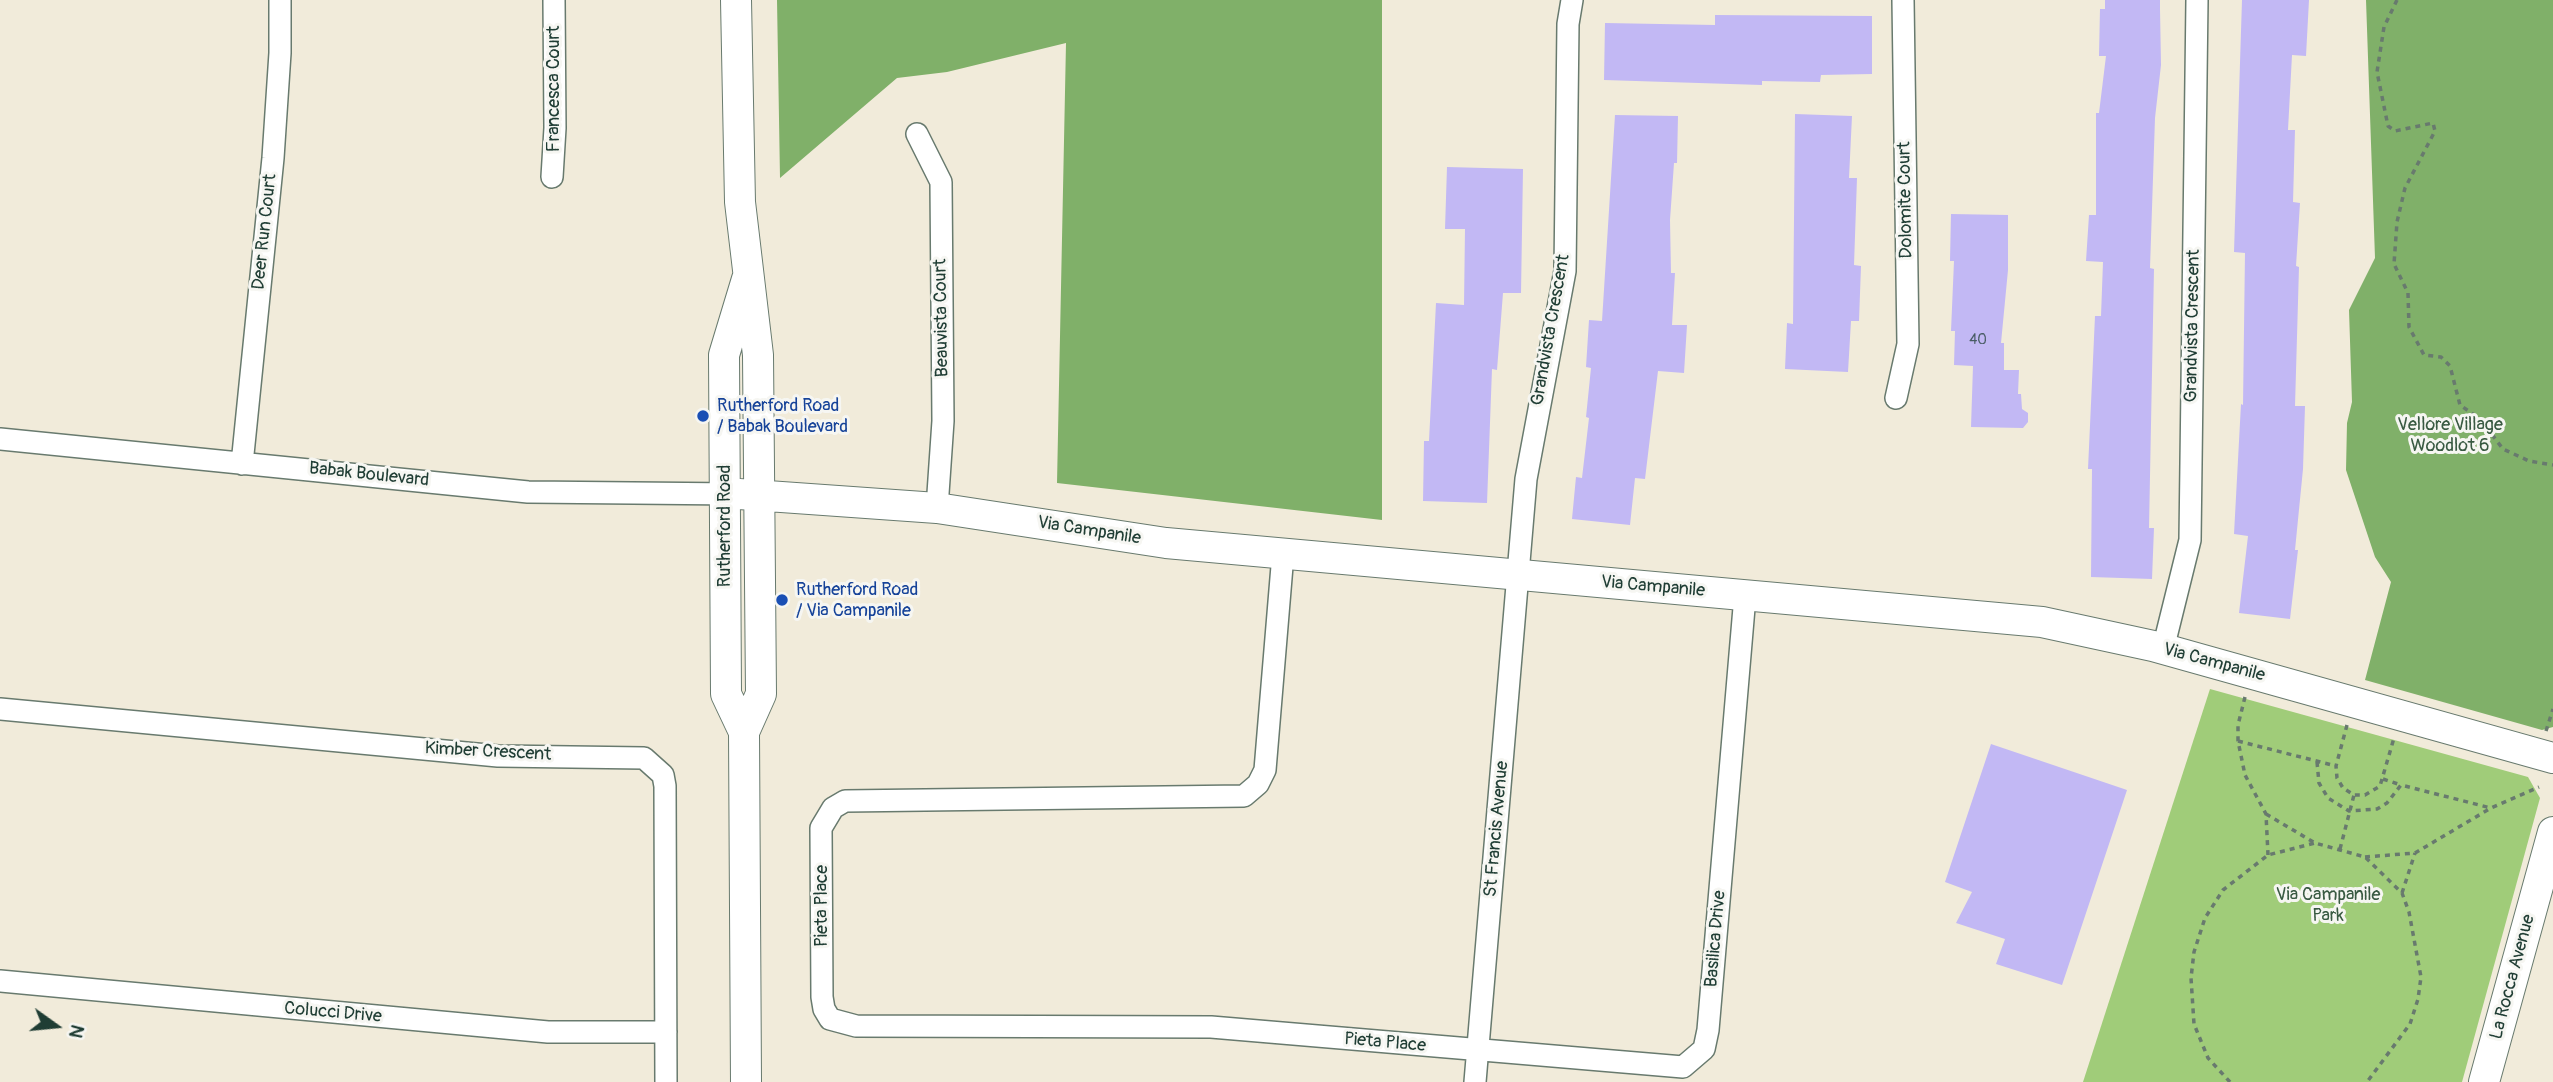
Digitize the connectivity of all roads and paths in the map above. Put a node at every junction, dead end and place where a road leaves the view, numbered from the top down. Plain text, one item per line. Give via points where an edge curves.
1 (280, 0) edge
2 (554, 0) edge
3 (736, 0) edge
4 (1572, 0) edge
5 (1903, 0) edge
6 (2197, 0) edge
7 (2397, 0) edge
8 (917, 134) dead end
9 (552, 177) dead end
10 (1896, 398) dead end
11 (0, 439) edge
12 (242, 464) junction
13 (2553, 465) edge
14 (741, 494) junction
15 (937, 508) junction
16 (1283, 554) junction
17 (1519, 575) junction
18 (1745, 596) junction
19 (2163, 649) junction
20 (2245, 696) dead end
21 (0, 709) edge
22 (2553, 709) edge
23 (2347, 724) dead end
24 (2394, 738) dead end
25 (2238, 741) junction
26 (2549, 745) edge
27 (2317, 762) junction
28 (2336, 766) junction
29 (2383, 779) junction
30 (2401, 785) junction
31 (2539, 787) dead end
32 (2354, 795) junction
33 (2491, 808) junction
34 (2349, 811) junction
35 (2266, 814) junction
36 (2553, 832) edge
37 (2315, 843) junction
38 (2340, 849) junction
39 (2415, 853) junction
40 (2269, 855) junction
41 (2365, 858) junction
42 (2402, 893) junction
43 (0, 981) edge
44 (666, 1032) junction
45 (1478, 1051) junction
46 (666, 1082) edge
47 (746, 1082) edge
48 (1475, 1082) edge
49 (2231, 1082) edge
50 (2367, 1082) edge
51 (2484, 1082) edge

1 - 12 street, Deer Run Court via 273,158
2 - 9 street, Francesca Court
3 - 14 street, Rutherford Road via 740,202 758,355
4 - 17 street, Grandvista Crescent via 1565,271 1530,451
5 - 10 street, Dolomite Court via 1908,344
6 - 19 street, Grandvista Crescent via 2190,540
7 - 13 path via 2384,27 2377,72 2388,126 2395,131 2433,123 2435,131 2405,188 2397,222 2394,264 2408,293 2409,327 2424,355 2441,357 2450,366 2460,405 2480,419 2503,449 2529,461
8 - 15 street, Beauvista Court via 941,182 943,421
11 - 12 street, Babak Boulevard
12 - 14 street, Babak Boulevard via 528,492
14 - 15 street, Via Campanile
14 - 47 street, Rutherford Road via 761,694 744,732
15 - 16 street, Via Campanile via 1124,538
16 - 17 street, Via Campanile
16 - 45 street, Pieta Place via 1268,743 1258,784 1244,796 1227,798 845,801 833,808 821,828 824,1009 830,1018 856,1026 1165,1024
17 - 18 street, Via Campanile
17 - 45 street, St Francis Avenue
18 - 19 street, Via Campanile via 2042,622
18 - 45 street, Basilica Drive via 1704,1049 1683,1067
19 - 26 street, Via Campanile
20 - 25 path
21 - 44 street, Kimber Crescent via 498,756 645,758 663,775 665,786
22 - 26 path
23 - 28 path
24 - 29 path
25 - 27 path
25 - 35 path via 2245,775
27 - 28 path
27 - 34 path via 2319,783 2328,798
28 - 32 path via 2343,788
29 - 30 path
29 - 32 path via 2374,791
30 - 33 path
30 - 34 path via 2377,809
31 - 33 path
32 - 34 path
33 - 39 path
34 - 38 path
35 - 37 path
35 - 40 path
36 - 51 street, La Rocca Avenue
37 - 38 path
37 - 40 path
38 - 41 path
39 - 41 path
39 - 42 path
40 - 49 path via 2211,906 2194,953 2191,1004 2199,1042
41 - 42 path
42 - 50 path via 2419,955 2418,999 2410,1024
43 - 44 street, Colucci Drive via 548,1032
44 - 46 street, Kimber Crescent
45 - 48 street, St Francis Avenue

